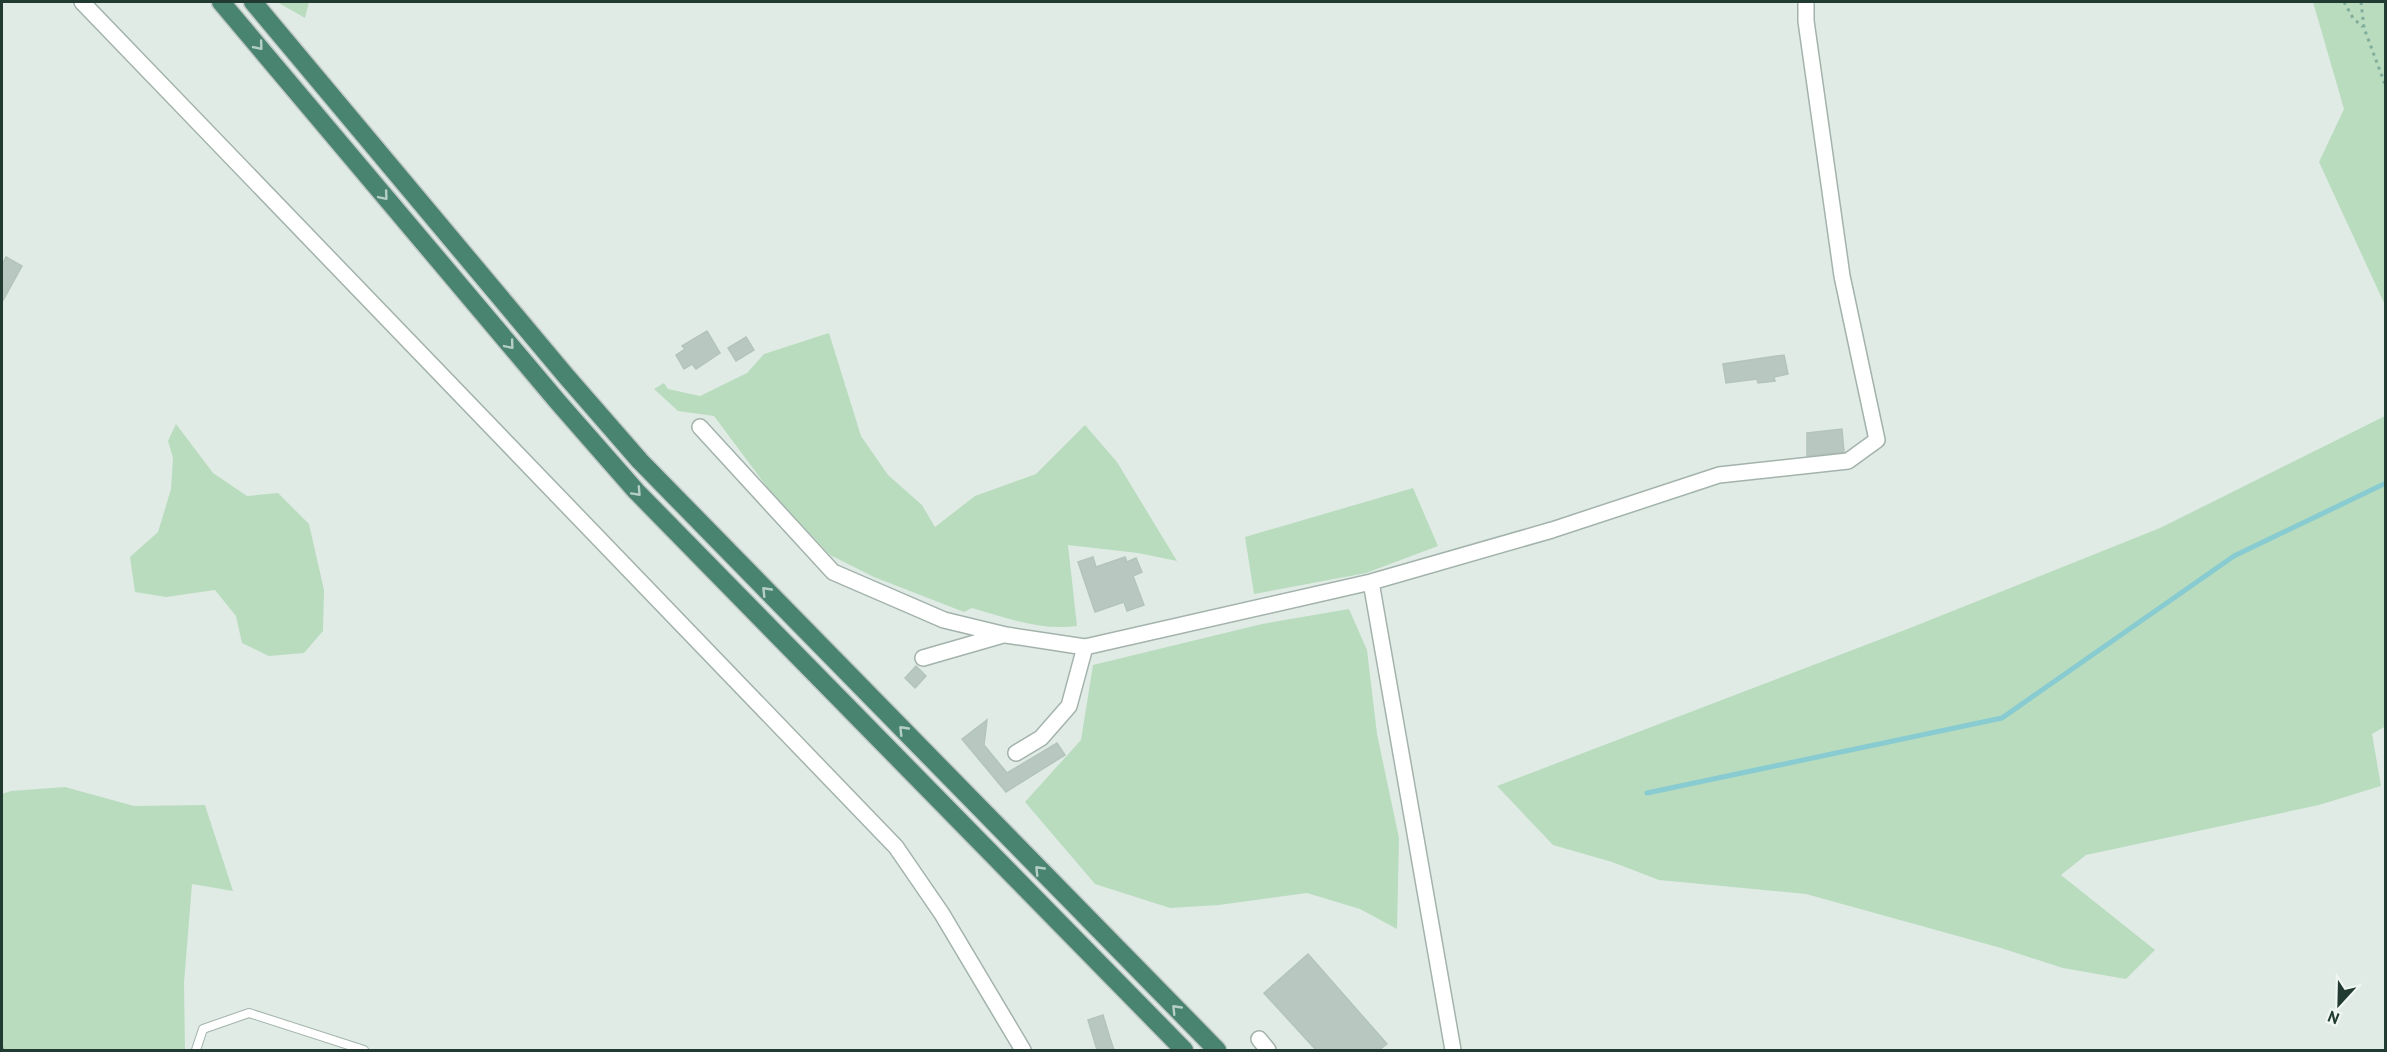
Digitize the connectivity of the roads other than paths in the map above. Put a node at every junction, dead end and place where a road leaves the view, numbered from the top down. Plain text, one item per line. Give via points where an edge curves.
1 (82, 2) edge
2 (221, 2) edge
3 (253, 2) edge
4 (1806, 2) edge
5 (700, 427) dead end
6 (1371, 582) junction
7 (1006, 635) junction
8 (1085, 647) junction
9 (923, 658) dead end
10 (1016, 753) dead end
11 (196, 1050) edge
12 (364, 1050) edge
13 (1023, 1050) edge
14 (1184, 1050) edge
15 (1217, 1050) edge
16 (1453, 1050) edge

1 - 13 street via 896,847 942,914
2 -> 14 highway via 636,491
15 -> 3 highway via 640,460
4 - 6 street via 1842,276 1877,440 1848,461 1719,476
5 - 7 street via 833,572 944,620
6 - 8 street
6 - 16 street
7 - 8 street
7 - 9 street
8 - 10 street via 1069,706 1041,738
11 - 12 lane via 203,1029 249,1013

